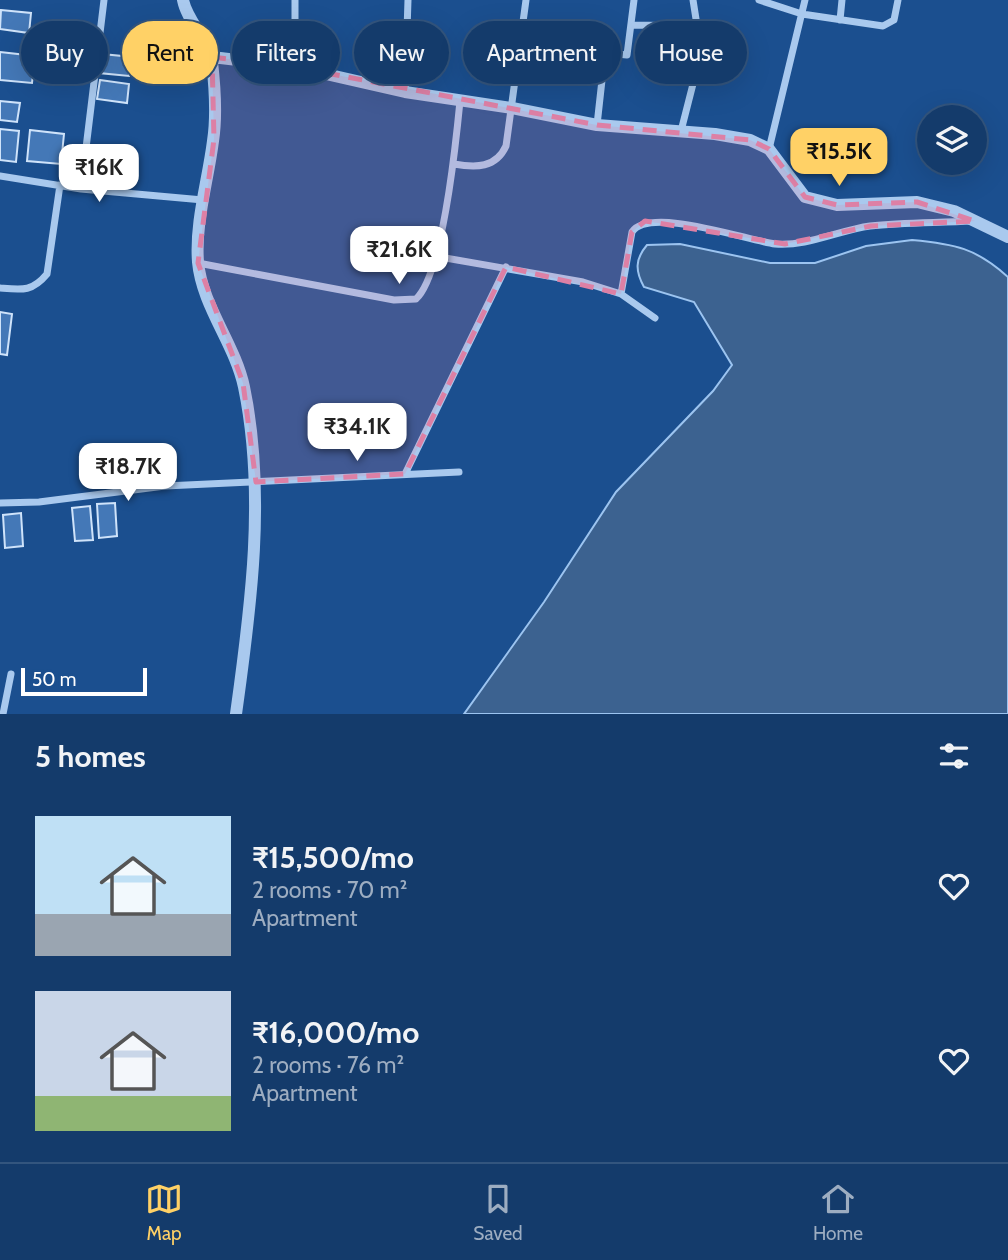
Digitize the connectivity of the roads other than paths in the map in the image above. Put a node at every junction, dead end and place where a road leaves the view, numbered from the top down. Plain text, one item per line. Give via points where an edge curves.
1 (104, 0) edge
2 (183, 0) edge
3 (295, 0) edge
4 (408, 0) edge
5 (526, 0) edge
6 (634, 0) edge
7 (693, 0) edge
8 (759, 0) edge
9 (805, 0) edge
10 (842, 0) edge
11 (898, 0) edge
12 (802, 14) junction
13 (840, 20) junction
14 (194, 21) edge
15 (295, 21) edge
16 (696, 21) edge
17 (632, 25) junction
18 (635, 25) edge
19 (340, 77) edge
20 (213, 84) edge
21 (693, 84) edge
22 (405, 92) junction
23 (460, 101) junction
24 (512, 108) junction
25 (597, 125) junction
26 (681, 131) junction
27 (769, 149) junction
28 (454, 164) junction
29 (0, 176) edge
30 (60, 185) junction
31 (81, 189) junction
32 (203, 200) junction
33 (975, 221) junction
34 (1008, 237) edge
35 (434, 256) junction
36 (198, 263) junction
37 (506, 267) junction
38 (0, 288) edge
39 (621, 294) junction
40 (655, 318) dead end
41 (459, 472) dead end
42 (405, 474) junction
43 (256, 482) junction
44 (0, 503) edge
45 (10, 674) dead end
46 (3, 714) edge
47 (236, 714) edge

1 - 31 street
2 - 14 street
3 - 15 street
4 - 22 street
5 - 24 street
6 - 17 street
7 - 16 street
8 - 12 street
9 - 12 street
10 - 13 street
11 - 13 street via 894,20 883,26
12 - 13 street
12 - 27 street
17 - 18 street
17 - 25 street via 627,55 605,53
19 - 22 street
20 - 32 street via 214,139
21 - 26 street
22 - 23 street
23 - 24 street
23 - 28 street
24 - 25 street
24 - 28 street via 502,155 475,167
25 - 26 street
26 - 27 street via 750,140
27 - 33 street via 805,197 837,205 917,202
28 - 35 street
29 - 30 street
30 - 31 street
30 - 38 street via 47,274 27,291
31 - 32 street
32 - 36 street
33 - 34 street
33 - 39 street via 871,226 785,244 645,221 632,232
35 - 36 street via 425,290 416,299 394,300
35 - 37 street
36 - 43 street via 243,383
37 - 39 street
37 - 42 street
39 - 40 street
41 - 42 street
42 - 43 street
43 - 44 street
43 - 47 street via 246,640
45 - 46 street

